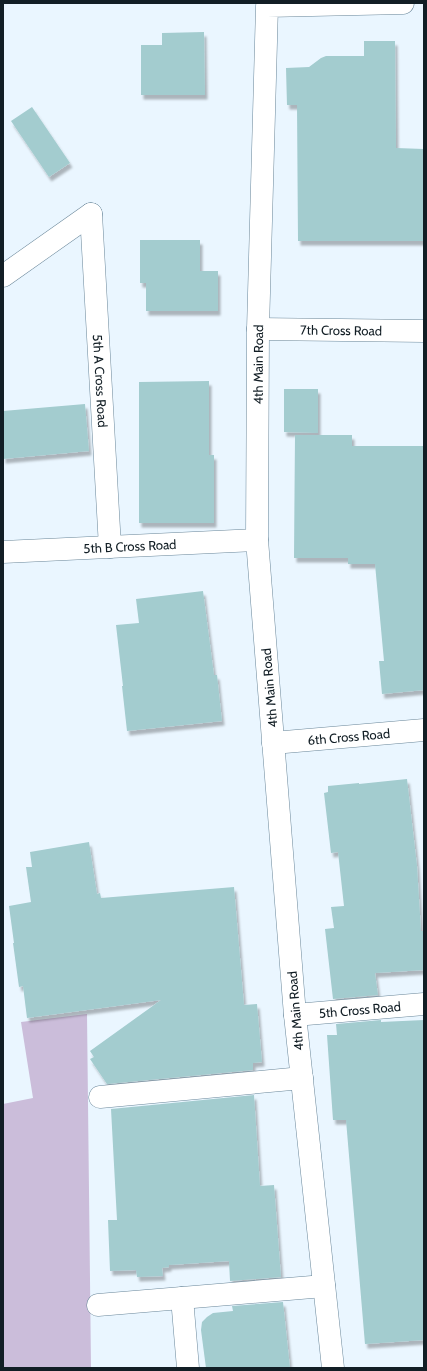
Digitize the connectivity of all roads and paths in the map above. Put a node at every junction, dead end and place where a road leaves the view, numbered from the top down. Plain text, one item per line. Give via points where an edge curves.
1 (403, 3) edge
2 (3, 276) edge
3 (258, 328) junction
4 (424, 331) edge
5 (257, 540) junction
6 (110, 547) junction
7 (3, 552) edge
8 (424, 730) edge
9 (273, 743) junction
10 (424, 1004) edge
11 (295, 1015) junction
12 (302, 1078) junction
13 (100, 1096) dead end
14 (324, 1286) junction
15 (182, 1298) junction
16 (98, 1305) dead end
17 (188, 1368) edge
18 (333, 1368) edge

1 - 3 street, 4th Main Road via 267,6
2 - 6 street, 5th A Cross Road via 91,214
3 - 4 street, 7th Cross Road
3 - 5 street, 4th Main Road
5 - 6 street, 5th B Cross Road
5 - 9 street, 4th Main Road
6 - 7 street, 5th B Cross Road
8 - 9 street, 6th Cross Road
9 - 11 street, 4th Main Road
10 - 11 street, 5th Cross Road
11 - 12 street, 4th Main Road
12 - 13 street
12 - 14 street, 4th Main Road
14 - 15 street
14 - 18 street, 4th Main Road
15 - 16 street
15 - 17 street

